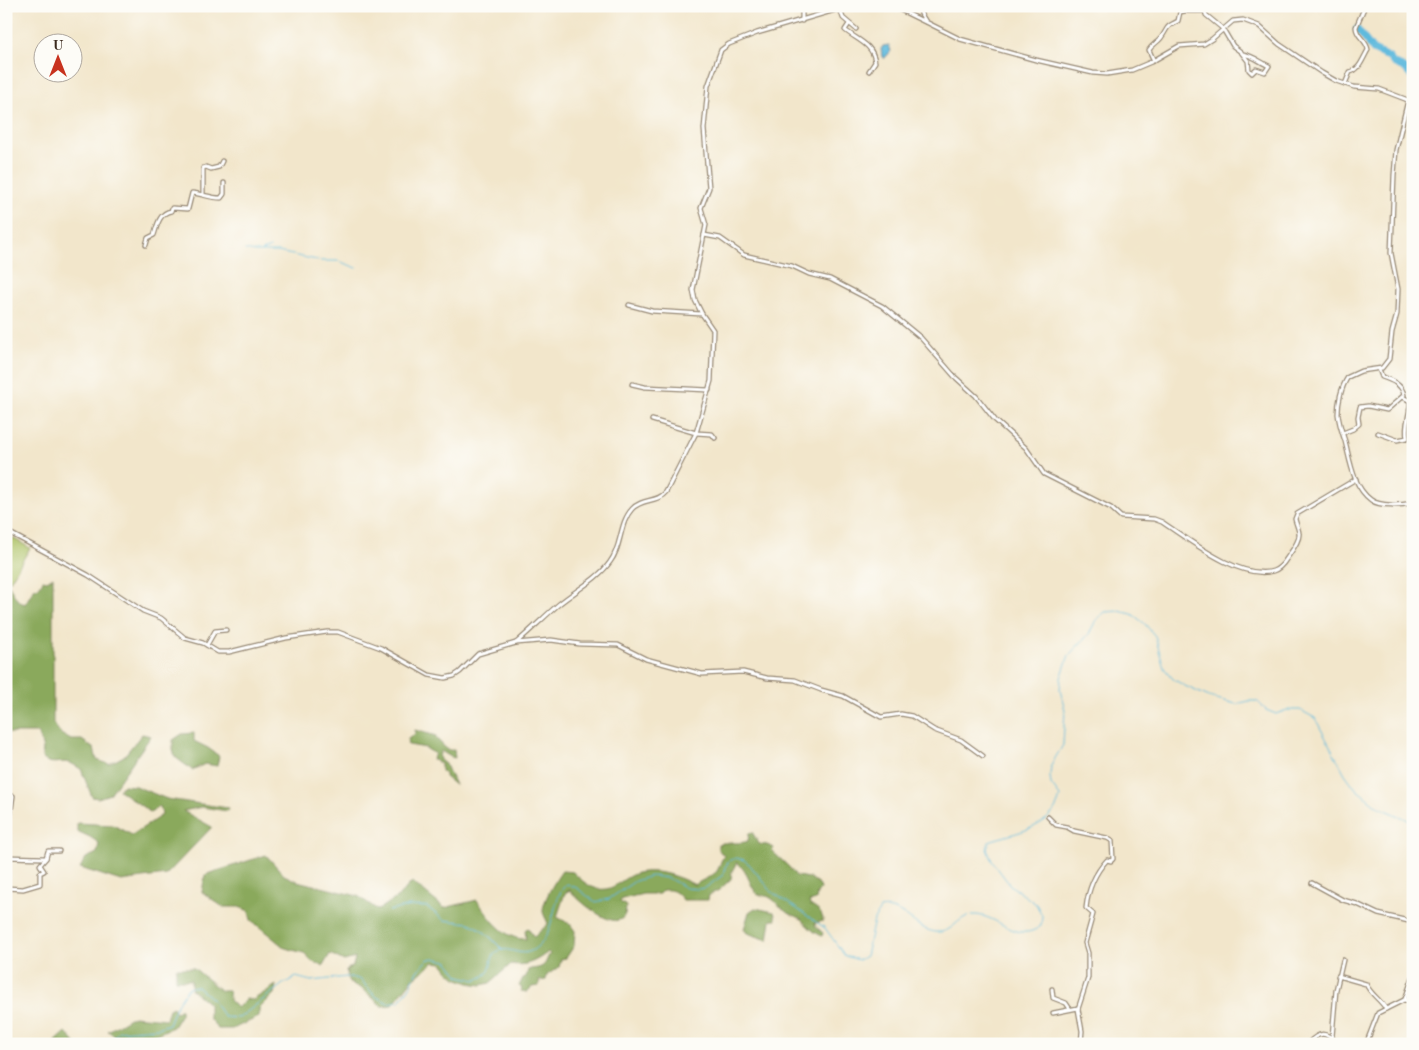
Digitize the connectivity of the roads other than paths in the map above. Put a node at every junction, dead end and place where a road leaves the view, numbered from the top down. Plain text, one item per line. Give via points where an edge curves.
1 (802, 6) edge
2 (849, 6) edge
3 (892, 6) edge
4 (920, 6) edge
5 (1204, 6) edge
6 (1365, 6) edge
7 (840, 9) junction
8 (1204, 11) junction
9 (802, 21) junction
10 (926, 22) junction
11 (849, 24) junction
12 (856, 29) dead end
13 (1223, 29) junction
14 (1243, 54) junction
15 (1154, 61) junction
16 (869, 71) dead end
17 (1345, 84) junction
18 (1408, 100) junction
19 (1413, 102) edge
20 (222, 161) dead end
21 (224, 183) dead end
22 (203, 194) junction
23 (704, 235) junction
24 (146, 245) dead end
25 (629, 305) dead end
26 (702, 314) junction
27 (1379, 369) junction
28 (632, 384) dead end
29 (709, 390) junction
30 (1403, 397) junction
31 (1411, 402) edge
32 (652, 420) dead end
33 (696, 433) junction
34 (1343, 433) junction
35 (1378, 433) dead end
36 (715, 438) dead end
37 (1356, 479) junction
38 (1413, 503) edge
39 (6, 531) edge
40 (226, 630) dead end
41 (516, 643) junction
42 (207, 645) junction
43 (983, 756) dead end
44 (13, 796) dead end
45 (1048, 817) dead end
46 (6, 846) edge
47 (60, 851) dead end
48 (6, 856) edge
49 (46, 858) junction
50 (1312, 883) dead end
51 (6, 888) edge
52 (1413, 922) edge
53 (1343, 960) dead end
54 (1338, 976) junction
55 (1413, 977) edge
56 (1052, 989) dead end
57 (1404, 1000) junction
58 (1413, 1002) edge
59 (1078, 1007) junction
60 (1070, 1009) junction
61 (1386, 1009) junction
62 (1053, 1013) dead end
63 (1332, 1037) junction
64 (1338, 1043) edge
65 (1081, 1044) edge
66 (1307, 1044) edge
67 (1366, 1044) edge

1 - 9 street
2 - 7 street
3 - 10 street
4 - 10 street
5 - 8 street
6 - 17 street via 1356,33 1368,50 1358,68 1350,72
7 - 9 street
7 - 11 street
8 - 13 street
8 - 15 street via 1180,12 1178,21 1166,27 1149,50
9 - 23 street via 757,33 729,44 720,52 708,86 704,129 709,188 701,208 706,222
10 - 15 street via 979,44 1093,73 1114,74
11 - 12 street
11 - 16 street via 845,30 864,42 872,53 875,62
13 - 14 street via 1232,46
13 - 15 street via 1204,44 1179,46
13 - 17 street via 1235,20 1259,26 1279,44 1322,73
14 - 14 street via 1252,74 1256,68 1265,72 1269,66
17 - 18 street via 1380,89
18 - 19 street
18 - 27 street via 1396,150 1394,175 1391,253 1398,289 1397,314 1389,359
20 - 22 street via 219,167 203,168
21 - 22 street via 221,198
22 - 24 street via 191,194 188,209 172,208 165,213
23 - 26 street via 693,290
23 - 37 street via 720,238 744,255 830,279 882,306 922,338 995,420 1026,448 1044,474 1111,508 1122,517 1158,520 1239,569 1276,570 1299,538 1297,514
25 - 26 street via 652,311
26 - 29 street via 713,330
27 - 30 street via 1382,377 1403,390
27 - 34 street via 1356,372 1346,380 1338,414
28 - 29 street
29 - 33 street
30 - 31 street
30 - 34 street via 1388,409 1360,408 1359,424
31 - 35 street via 1406,439 1397,440
32 - 33 street
33 - 36 street via 712,434
33 - 41 street via 663,495 642,502 632,510 609,564
34 - 37 street
37 - 38 street via 1375,502
39 - 42 street via 88,575 148,614 159,617 186,638
40 - 42 street via 215,630
41 - 42 street via 478,654 460,672 445,678 429,675 381,648 338,632 286,638 223,653
41 - 43 street via 551,640 618,645 651,660 702,674 743,672 795,680 842,696 880,717 912,716 934,730 961,740
44 - 46 street
45 - 59 street via 1052,822 1074,831 1107,838 1113,846 1113,860 1103,864 1089,889 1086,908 1093,914 1085,943 1088,976
47 - 49 street via 48,851
48 - 49 street
49 - 51 street via 41,864 44,871 40,873 40,884 23,889
50 - 52 street via 1342,900 1378,914
53 - 54 street
54 - 61 street via 1366,984 1369,992
54 - 63 street
55 - 57 street
56 - 60 street via 1053,998
57 - 58 street
57 - 61 street
59 - 60 street
59 - 65 street
60 - 62 street
61 - 67 street via 1377,1014
63 - 64 street
63 - 66 street via 1322,1034

